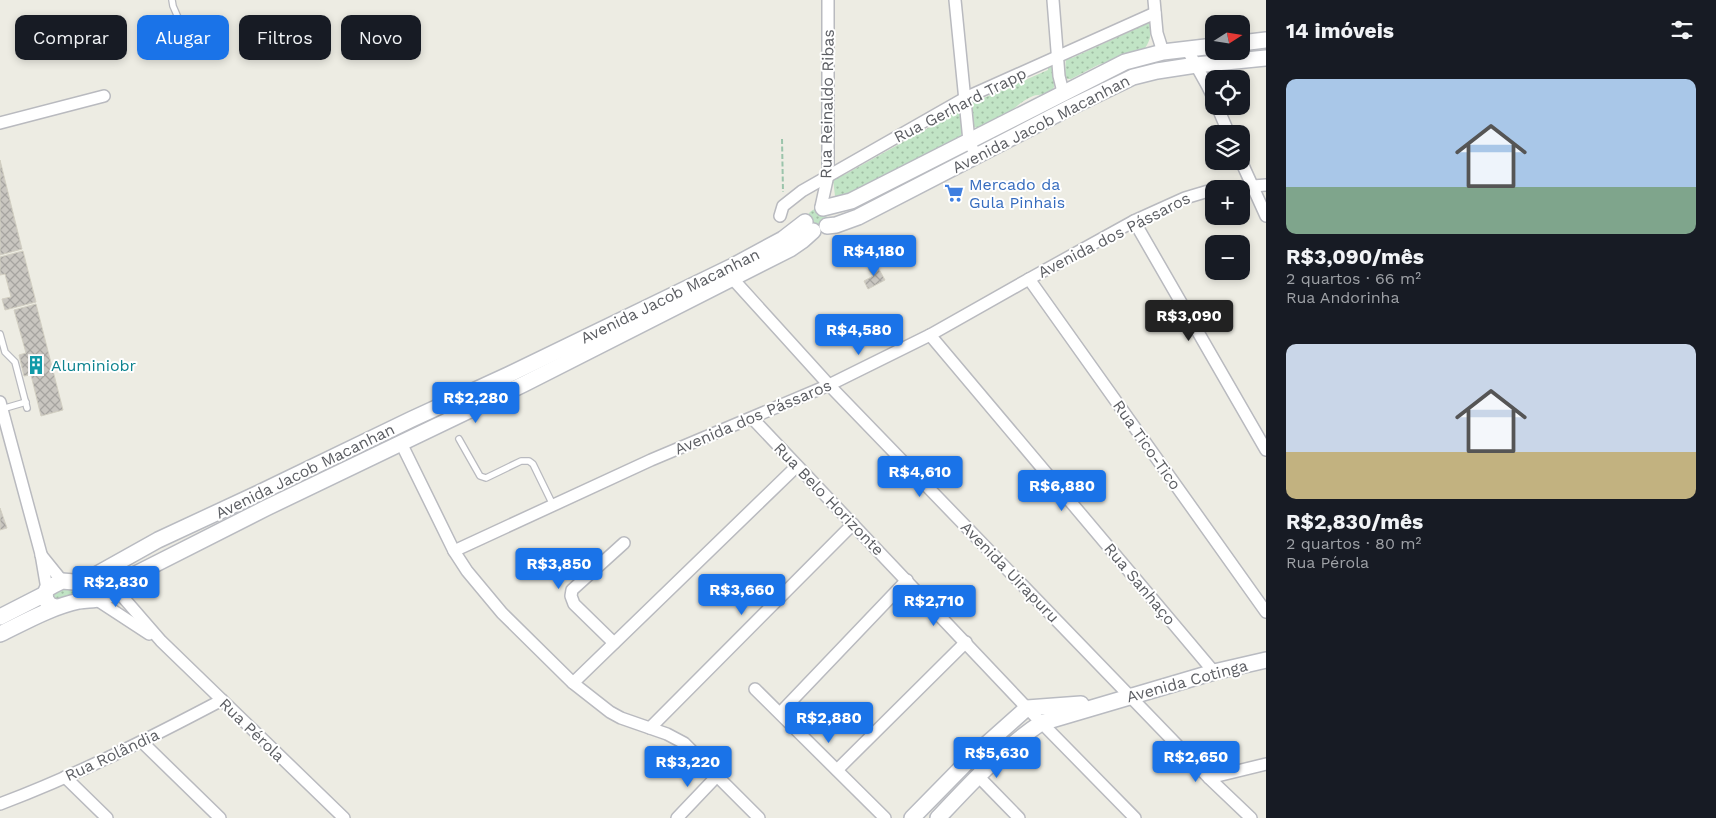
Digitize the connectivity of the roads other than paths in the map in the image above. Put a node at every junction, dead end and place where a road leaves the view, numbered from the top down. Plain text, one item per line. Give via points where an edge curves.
1 (172, 0) edge
2 (828, 0) edge
3 (955, 0) edge
4 (1053, 0) edge
5 (1154, 0) edge
6 (1155, 13) junction
7 (177, 15) edge
8 (1266, 40) edge
9 (1250, 42) edge
10 (1205, 47) edge
11 (1187, 49) junction
12 (1163, 52) junction
13 (1058, 56) junction
14 (1266, 58) edge
15 (1196, 65) junction
16 (1205, 82) edge
17 (1063, 92) junction
18 (104, 96) dead end
19 (965, 98) junction
20 (0, 123) edge
21 (969, 141) junction
22 (976, 156) junction
23 (1245, 170) edge
24 (828, 175) junction
25 (1266, 185) edge
26 (1251, 186) junction
27 (822, 208) junction
28 (782, 211) road end
29 (1266, 216) edge
30 (1134, 221) junction
31 (815, 226) junction
32 (732, 278) junction
33 (1029, 279) junction
34 (0, 334) edge
35 (930, 335) junction
36 (829, 386) junction
37 (1, 406) edge
38 (752, 418) junction
39 (459, 439) dead end
40 (401, 442) junction
41 (1266, 450) edge
42 (797, 466) junction
43 (553, 505) junction
44 (853, 524) junction
45 (624, 543) dead end
46 (454, 552) junction
47 (41, 554) junction
48 (100, 572) junction
49 (907, 580) junction
50 (62, 581) junction
51 (116, 586) junction
52 (46, 591) junction
53 (97, 600) junction
54 (56, 607) junction
55 (1266, 612) edge
56 (0, 617) edge
57 (0, 634) edge
58 (161, 642) junction
59 (966, 642) junction
60 (614, 643) junction
61 (1266, 660) edge
62 (1214, 672) junction
63 (573, 683) junction
64 (755, 689) dead end
65 (1131, 696) junction
66 (222, 700) junction
67 (1109, 702) junction
68 (1027, 708) junction
69 (780, 713) junction
70 (1041, 723) junction
71 (650, 728) junction
72 (142, 742) junction
73 (1266, 764) edge
74 (837, 770) junction
75 (717, 776) junction
76 (978, 776) junction
77 (65, 777) junction
78 (1209, 778) junction
79 (0, 804) edge
80 (107, 818) edge
81 (220, 818) edge
82 (344, 818) edge
83 (677, 818) edge
84 (759, 818) edge
85 (885, 818) edge
86 (912, 818) edge
87 (938, 818) edge
88 (1019, 818) edge
89 (1135, 818) edge
90 (1251, 818) edge

1 - 7 lane
2 - 24 street, Rua Reinaldo Ribas
3 - 19 street
4 - 13 street
5 - 6 street
6 - 12 street
6 - 13 street, Rua Gerhard Trapp
8 - 9 main road
10 - 11 main road, Avenida Jacob Macanhan
11 - 12 main road, Avenida Jacob Macanhan
11 - 15 street
12 - 17 main road, Avenida Jacob Macanhan via 1125,62
13 - 17 street
13 - 19 street, Rua Gerhard Trapp
14 - 15 main road, Avenida Jacob Macanhan
15 - 16 street
15 - 22 main road, Avenida Jacob Macanhan via 1133,77
17 - 21 main road, Avenida Jacob Macanhan
18 - 20 street
19 - 21 street
19 - 24 street, Rua Gerhard Trapp
21 - 22 street
21 - 27 main road, Avenida Jacob Macanhan via 851,201
22 - 31 main road, Avenida Jacob Macanhan via 858,217 836,225
23 - 26 street
24 - 27 street, Rua Reinaldo Ribas
24 - 28 street, Rua Gerhard Trapp via 802,191
25 - 26 street, Avenida dos Pássaros
26 - 29 street
26 - 30 street, Avenida dos Pássaros via 1201,192
27 - 31 main road via 828,214 829,222
27 - 31 main road via 815,206 804,218
30 - 33 street, Avenida dos Pássaros
30 - 41 street
31 - 32 main road, Avenida Jacob Macanhan via 790,249
31 - 48 main road, Avenida Jacob Macanhan via 158,540
32 - 36 street, Avenida Uirapuru
32 - 40 main road, Avenida Jacob Macanhan via 539,377
33 - 35 street, Avenida dos Pássaros
33 - 55 street, Rua Tico-Tico
34 - 37 lane via 5,352 14,362 26,405
35 - 36 street, Avenida dos Pássaros
35 - 62 street, Rua Sanhaço
36 - 38 street, Avenida dos Pássaros
36 - 65 street, Avenida Uirapuru
37 - 47 street
38 - 42 street, Rua Belo Horizonte
38 - 43 street, Avenida dos Pássaros
39 - 43 lane via 480,476 486,478 521,461 529,461
40 - 46 street
40 - 51 main road, Avenida Jacob Macanhan via 190,545
42 - 44 street, Rua Belo Horizonte
42 - 60 street
43 - 46 street, Avenida dos Pássaros
44 - 49 street, Rua Belo Horizonte
44 - 71 street
45 - 60 street via 572,590 571,596 574,604
46 - 63 street via 502,613
47 - 50 street
47 - 52 street
48 - 50 main road, Avenida Jacob Macanhan via 84,580
48 - 51 main road via 111,575
49 - 59 street, Rua Belo Horizonte
49 - 69 street
50 - 52 main road, Avenida Jacob Macanhan
51 - 53 main road, Avenida Jacob Macanhan via 108,596
51 - 58 street, Rua Pérola
52 - 54 main road via 46,600
52 - 56 main road, Avenida Jacob Macanhan
53 - 54 main road, Avenida Jacob Macanhan
53 - 58 street, Rua Pérola
54 - 57 main road, Avenida Jacob Macanhan
58 - 66 street, Rua Pérola
59 - 68 street, Rua Belo Horizonte
59 - 74 street
60 - 63 street
61 - 62 main road, Avenida Cotinga
62 - 65 main road, Avenida Cotinga
63 - 71 street via 616,715
64 - 69 street
65 - 67 main road, Avenida Cotinga
65 - 78 street, Avenida Uirapuru
66 - 72 street, Rua Rolândia
66 - 82 street, Rua Pérola
67 - 68 main road, Avenida Cotinga
67 - 70 main road, Avenida Cotinga
68 - 70 street, Rua Belo Horizonte
68 - 86 main road via 972,757
69 - 74 street
70 - 76 main road, Avenida Cotinga
70 - 89 street, Rua Belo Horizonte
71 - 75 street via 684,743
72 - 77 street, Rua Rolândia
72 - 81 street
73 - 78 street
74 - 85 street
75 - 83 street
75 - 84 street
76 - 87 main road, Avenida Cotinga
76 - 88 street
77 - 79 street, Rua Rolândia
77 - 80 street
78 - 90 street, Avenida Uirapuru

